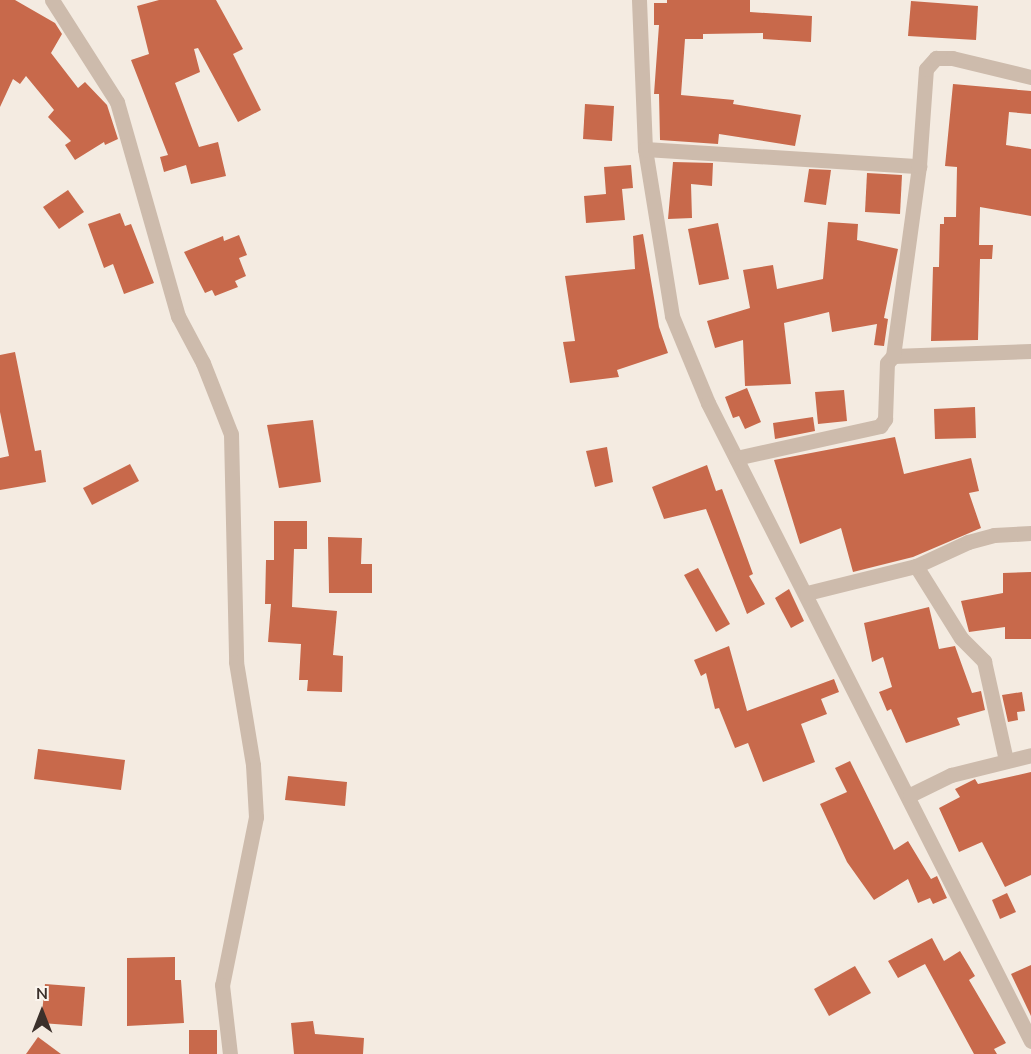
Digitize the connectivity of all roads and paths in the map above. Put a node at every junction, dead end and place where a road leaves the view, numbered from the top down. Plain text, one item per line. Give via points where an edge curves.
1 (52, 0) edge
2 (639, 0) edge
3 (1031, 77) edge
4 (645, 150) junction
5 (919, 166) junction
6 (1031, 351) edge
7 (893, 356) junction
8 (736, 458) junction
9 (1031, 533) edge
10 (916, 566) junction
11 (807, 593) junction
12 (1031, 755) edge
13 (1006, 760) junction
14 (910, 795) junction
15 (1031, 1041) edge
16 (230, 1054) edge

1 - 16 street via 117,102 178,316 203,363 231,434 236,662 253,765 256,818 222,985
2 - 4 street
3 - 5 street via 952,57 936,57 926,69
4 - 5 street
4 - 8 street via 672,316
5 - 7 street
6 - 7 street
7 - 8 street via 887,363 885,419 880,426
8 - 11 street
9 - 10 street via 994,535 968,542
10 - 11 street
10 - 13 street via 961,638 984,662
11 - 14 street
12 - 13 street
13 - 14 street via 951,775
14 - 15 street

